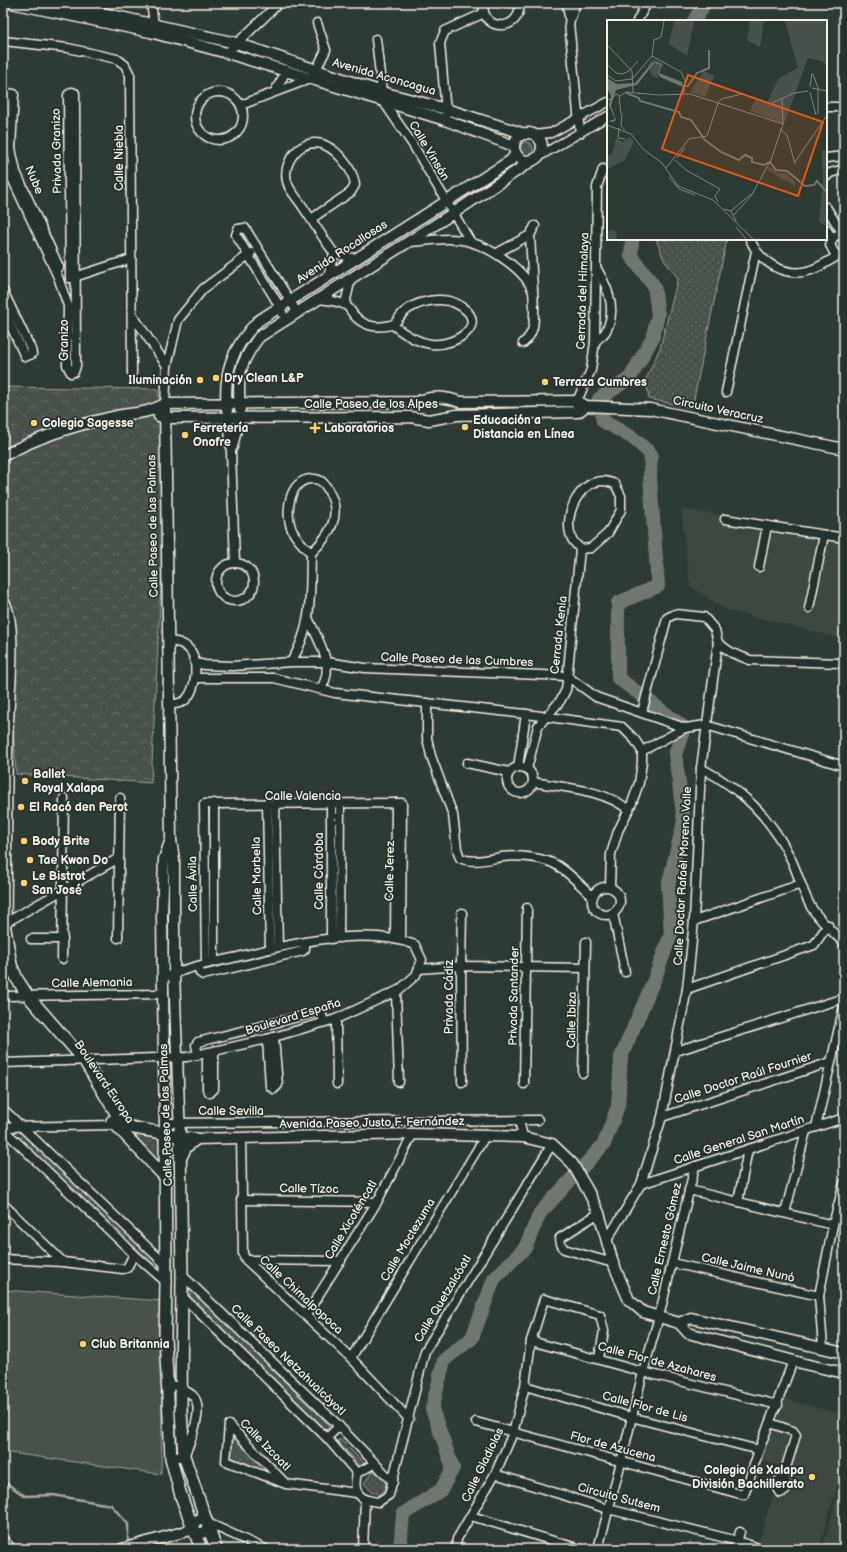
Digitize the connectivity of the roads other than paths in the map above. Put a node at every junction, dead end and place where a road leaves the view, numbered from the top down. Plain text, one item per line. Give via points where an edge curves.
1 (11, 3) edge
2 (58, 3) edge
3 (151, 3) edge
4 (279, 3) edge
5 (484, 3) edge
6 (519, 3) edge
7 (567, 3) edge
8 (576, 3) edge
9 (647, 3) edge
10 (484, 13) junction
11 (638, 20) edge
12 (317, 23) dead end
13 (569, 23) junction
14 (152, 28) junction
15 (376, 39) dead end
16 (3, 42) edge
17 (236, 43) junction
18 (227, 53) junction
19 (287, 70) junction
20 (314, 74) junction
21 (275, 91) junction
22 (383, 96) junction
23 (71, 102) dead end
24 (607, 103) edge
25 (241, 105) junction
26 (827, 107) edge
27 (844, 107) edge
28 (446, 108) junction
29 (607, 117) edge
30 (577, 119) junction
31 (446, 120) junction
32 (580, 133) junction
33 (530, 134) junction
34 (3, 136) edge
35 (11, 148) junction
36 (515, 150) junction
37 (3, 153) edge
38 (844, 156) edge
39 (827, 158) edge
40 (3, 159) edge
41 (535, 159) junction
42 (603, 169) dead end
43 (844, 169) edge
44 (827, 176) edge
45 (446, 201) junction
46 (827, 209) edge
47 (452, 214) junction
48 (32, 216) junction
49 (311, 219) junction
50 (535, 226) dead end
51 (827, 230) edge
52 (843, 234) edge
53 (530, 235) junction
54 (832, 238) junction
55 (750, 240) edge
56 (470, 241) junction
57 (409, 242) junction
58 (380, 244) junction
59 (257, 248) junction
60 (756, 251) junction
61 (334, 253) junction
62 (496, 253) junction
63 (838, 254) edge
64 (248, 255) junction
65 (388, 256) junction
66 (131, 259) junction
67 (357, 259) junction
68 (597, 268) junction
69 (67, 277) junction
70 (328, 277) junction
71 (351, 278) junction
72 (3, 291) edge
73 (533, 292) junction
74 (319, 299) junction
75 (5, 300) edge
76 (290, 301) junction
77 (345, 304) junction
78 (280, 307) junction
79 (3, 309) edge
80 (297, 312) junction
81 (132, 314) junction
82 (285, 320) junction
83 (393, 325) junction
84 (595, 342) junction
85 (523, 343) dead end
86 (167, 366) junction
87 (132, 373) dead end
88 (726, 392) dead end
89 (416, 402) junction
90 (226, 403) junction
91 (239, 403) junction
92 (165, 404) junction
93 (583, 406) junction
94 (150, 412) junction
95 (240, 417) junction
96 (165, 418) junction
97 (228, 418) junction
98 (417, 418) junction
99 (844, 449) edge
100 (231, 452) junction
101 (3, 456) edge
102 (725, 519) dead end
103 (767, 526) junction
104 (824, 535) junction
105 (844, 538) edge
106 (580, 549) junction
107 (311, 553) junction
108 (235, 563) junction
109 (759, 567) dead end
110 (3, 601) edge
111 (809, 608) dead end
112 (309, 620) junction
113 (168, 641) junction
114 (718, 643) junction
115 (291, 662) junction
116 (326, 662) junction
117 (195, 663) junction
118 (844, 665) edge
119 (233, 666) junction
120 (567, 676) junction
121 (195, 678) junction
122 (234, 678) junction
123 (321, 688) junction
124 (427, 703) junction
125 (169, 705) junction
126 (642, 712) junction
127 (526, 714) junction
128 (546, 718) junction
129 (706, 725) junction
130 (685, 728) junction
131 (642, 751) junction
132 (467, 763) dead end
133 (844, 766) edge
134 (518, 767) junction
135 (701, 768) junction
136 (527, 769) junction
137 (510, 772) junction
138 (533, 782) junction
139 (64, 798) dead end
140 (120, 798) dead end
141 (204, 806) joint
142 (214, 806) junction
143 (271, 806) junction
144 (335, 806) junction
145 (399, 806) joint
146 (629, 810) junction
147 (171, 840) junction
148 (204, 852) junction
149 (214, 852) junction
150 (119, 858) junction
151 (801, 884) junction
152 (610, 887) junction
153 (64, 890) junction
154 (593, 896) junction
155 (205, 904) junction
156 (214, 904) junction
157 (527, 908) dead end
158 (462, 913) dead end
159 (613, 913) junction
160 (694, 922) junction
161 (828, 925) junction
162 (5, 934) edge
163 (30, 938) dead end
164 (118, 938) dead end
165 (335, 938) junction
166 (63, 939) junction
167 (398, 939) junction
168 (305, 942) junction
169 (586, 942) dead end
170 (844, 943) edge
171 (274, 948) junction
172 (3, 955) edge
173 (62, 960) dead end
174 (206, 964) junction
175 (461, 966) junction
176 (527, 966) junction
177 (585, 968) junction
178 (419, 969) junction
179 (626, 972) dead end
180 (174, 973) junction
181 (163, 978) junction
182 (687, 989) junction
183 (396, 992) junction
184 (162, 994) junction
185 (3, 996) edge
186 (25, 996) junction
187 (844, 998) edge
188 (844, 1006) edge
189 (336, 1019) junction
190 (324, 1022) junction
191 (271, 1038) junction
192 (676, 1050) junction
193 (198, 1055) junction
194 (163, 1058) junction
195 (177, 1058) junction
196 (80, 1061) junction
197 (831, 1062) junction
198 (3, 1063) edge
199 (583, 1073) dead end
200 (399, 1082) dead end
201 (462, 1082) dead end
202 (337, 1084) dead end
203 (524, 1084) dead end
204 (3, 1109) edge
205 (662, 1117) junction
206 (844, 1118) edge
207 (519, 1120) junction
208 (538, 1120) dead end
209 (180, 1123) junction
210 (119, 1125) junction
211 (816, 1127) junction
212 (3, 1128) edge
213 (22, 1128) junction
214 (165, 1128) junction
215 (806, 1131) junction
216 (413, 1134) junction
217 (486, 1135) junction
218 (180, 1136) junction
219 (523, 1137) junction
220 (241, 1138) junction
221 (196, 1139) junction
222 (552, 1144) junction
223 (748, 1149) junction
224 (181, 1160) junction
225 (695, 1166) junction
226 (166, 1178) junction
227 (844, 1183) edge
228 (641, 1184) junction
229 (689, 1190) junction
230 (241, 1200) junction
231 (377, 1202) junction
232 (738, 1202) junction
233 (3, 1204) edge
234 (599, 1213) junction
235 (784, 1213) junction
236 (833, 1225) junction
237 (607, 1240) junction
238 (134, 1254) junction
239 (3, 1259) edge
240 (246, 1260) junction
241 (341, 1261) junction
242 (63, 1262) junction
243 (613, 1263) junction
244 (672, 1263) junction
245 (165, 1264) junction
246 (182, 1275) junction
247 (166, 1282) junction
248 (182, 1296) junction
249 (819, 1296) junction
250 (306, 1315) junction
251 (659, 1317) junction
252 (679, 1323) junction
253 (531, 1341) junction
254 (823, 1347) junction
255 (844, 1353) edge
256 (351, 1358) junction
257 (598, 1358) junction
258 (793, 1361) junction
259 (643, 1372) junction
260 (844, 1373) edge
261 (166, 1383) junction
262 (524, 1386) junction
263 (181, 1388) junction
264 (778, 1405) junction
265 (631, 1417) junction
266 (409, 1419) junction
267 (476, 1422) dead end
268 (770, 1424) junction
269 (339, 1426) junction
270 (513, 1433) junction
271 (327, 1438) junction
272 (759, 1450) junction
273 (184, 1456) junction
274 (171, 1458) junction
275 (622, 1462) junction
276 (374, 1464) junction
277 (357, 1473) junction
278 (495, 1474) junction
279 (784, 1474) dead end
280 (393, 1482) junction
281 (286, 1484) junction
282 (357, 1493) junction
283 (365, 1501) junction
284 (608, 1509) junction
285 (471, 1516) junction
286 (208, 1523) junction
287 (194, 1529) junction
288 (740, 1532) dead end
289 (3, 1540) edge
290 (736, 1545) edge
291 (12, 1549) edge
292 (122, 1549) edge
293 (201, 1549) edge
294 (216, 1549) edge
295 (265, 1549) edge
296 (363, 1549) edge
297 (456, 1549) edge
298 (580, 1549) edge
299 (598, 1549) edge
300 (761, 1549) edge

1 - 14 street
2 - 14 street
3 - 14 street
4 - 17 street
5 - 10 street
6 - 10 street via 518,16 503,26 492,23
7 - 13 street
8 - 13 street
9 - 11 street
10 - 28 street via 445,31 440,43
12 - 20 street via 326,50
13 - 30 street
14 - 17 street, Avenida Aconcagua
14 - 18 street, Avenida Aconcagua
15 - 22 street
16 - 66 street, Calle Niebla via 68,48 116,59 125,65 130,75
17 - 18 street
17 - 20 street, Avenida Aconcagua
18 - 19 street, Avenida Aconcagua
19 - 20 street, Avenida Aconcagua
19 - 21 street
20 - 21 street
20 - 22 street, Avenida Aconcagua
21 - 25 street
22 - 28 street, Avenida Aconcagua
22 - 31 street, Avenida Aconcagua
22 - 45 street, Calle Vinsón
23 - 69 street, Privada Granizo via 72,212
24 - 30 street
25 - 25 street via 228,94 208,94 198,102 194,118 197,126 207,137 222,140 229,138 240,128
26 - 27 street
28 - 31 street
28 - 33 street, Avenida Aconcagua
29 - 32 street
30 - 32 street
30 - 33 street via 551,133
31 - 36 street, Avenida Aconcagua
32 - 41 street
33 - 36 street via 518,138
33 - 41 street via 538,138 542,145
34 - 35 street, Nube
34 - 35 street via 6,93 14,94
35 - 37 street
35 - 48 street, Nube via 16,172
36 - 41 street via 525,161
36 - 45 street, Avenida Rocallosas via 510,161
38 - 39 street
40 - 48 street, Nube
41 - 47 street
42 - 68 street, Cerrada del Himalaya via 596,187
43 - 44 street
45 - 47 street, Calle Vinsón
45 - 58 street, Avenida Rocallosas
46 - 52 street
47 - 56 street, Calle Vinsón
47 - 57 street
48 - 69 street, Nube
49 - 49 street via 351,192 355,185 354,176 347,163 331,150 316,143 302,147 292,155 286,170 289,186
49 - 61 street
50 - 53 street
51 - 54 street
52 - 54 street
53 - 62 street
53 - 73 street
54 - 63 street via 830,245
55 - 60 street
56 - 57 street via 451,239
56 - 62 street
57 - 65 street
58 - 65 street
58 - 67 street, Avenida Rocallosas
59 - 64 street, Calle Paseo de las Palmas
59 - 64 street via 245,228 238,229 236,235
59 - 76 street
60 - 63 street via 770,265 784,271 807,271 826,263
60 - 88 street
61 - 67 street
61 - 70 street
62 - 73 street via 520,272
64 - 78 street
64 - 86 street, Calle Paseo de las Palmas via 203,289 178,320
65 - 71 street
66 - 69 street
66 - 81 street, Calle Niebla
67 - 70 street, Avenida Rocallosas
68 - 84 street, Cerrada del Himalaya
68 - 84 street via 606,285 611,315 606,332
69 - 69 street, Granizo via 67,365 71,373 76,366
70 - 76 street, Avenida Rocallosas
71 - 74 street
71 - 77 street
72 - 75 street
73 - 85 street via 534,325
74 - 77 street
74 - 80 street
75 - 79 street via 31,349 32,354 29,357 23,354 22,346
76 - 78 street, Avenida Rocallosas
76 - 80 street
77 - 83 street via 360,323 375,327
78 - 82 street
78 - 90 street, Avenida Rocallosas via 258,322 243,337 234,352 227,372
80 - 82 street
81 - 86 street
81 - 87 street, Calle Niebla
82 - 91 street via 259,337 245,357 238,378
83 - 83 street via 415,340 443,344 467,334 472,326 472,319 467,310 455,303 425,301 411,307
84 - 93 street, Cerrada del Himalaya
86 - 92 street, Calle Paseo de las Palmas
89 - 91 street, Calle Paseo de los Alpes
89 - 93 street, Calle Paseo de los Alpes via 446,397 460,402
89 - 98 street
90 - 91 street, Calle Paseo de los Alpes
90 - 92 street, Calle Paseo de los Alpes
90 - 97 street, Avenida Rocallosas
91 - 95 street
92 - 94 street
92 - 96 street, Calle Paseo de las Palmas
93 - 98 street, Calle Paseo de los Alpes via 457,415 429,420
93 - 99 street, Circuito Veracruz via 650,409
94 - 96 street
94 - 101 street via 113,417 69,430
95 - 97 street, Calle Paseo de los Alpes
95 - 98 street, Calle Paseo de los Alpes
95 - 100 street
96 - 97 street, Calle Paseo de los Alpes
96 - 113 street, Calle Paseo de las Palmas
97 - 100 street
100 - 108 street
102 - 103 street
103 - 104 street
103 - 109 street
104 - 105 street
104 - 111 street
106 - 106 street via 592,548 608,534 621,510 621,496 616,484 604,481 592,484 576,498 570,510 569,521 572,539
106 - 120 street, Cerrada Kenia
107 - 107 street via 326,539 334,521 335,510 326,485 312,478 296,487 290,500 289,512 293,532
107 - 112 street
108 - 108 street via 229,564 219,572 216,584 226,599 239,601 249,595 254,583 247,567
110 - 162 main road, Boulevard Europa via 11,629
112 - 115 street via 299,650
112 - 116 street
113 - 117 street via 180,642 190,648
113 - 125 street, Calle Paseo de las Palmas
114 - 118 street via 732,653 750,660
114 - 126 street via 715,630 704,617 675,614 667,618
114 - 129 street, Calle Doctor Rafaél Moreno Valle
115 - 116 street, Calle Paseo de las Cumbres
115 - 119 street, Calle Paseo de las Cumbres
116 - 120 street, Calle Paseo de las Cumbres via 366,668
116 - 123 street via 328,676
117 - 119 street, Calle Paseo de las Cumbres
117 - 121 street
119 - 122 street
120 - 126 street via 596,697
120 - 128 street, Cerrada Kenia via 566,690
121 - 122 street
121 - 125 street via 191,693 183,702
122 - 123 street via 274,678
123 - 124 street via 335,693
124 - 127 street
124 - 154 street via 427,738 453,815 460,858 469,862 517,856 548,862 559,866
125 - 147 street, Calle Paseo de las Palmas
126 - 130 street
127 - 128 street
127 - 134 street
128 - 131 street via 622,727
128 - 136 street, Cerrada Kenia via 538,726
129 - 130 street
129 - 133 street
129 - 135 street, Calle Doctor Rafaél Moreno Valle
130 - 131 street
131 - 146 street via 639,783
132 - 137 street
134 - 136 street
134 - 137 street
135 - 151 street via 742,793 758,809 774,828
135 - 160 street, Calle Doctor Rafaél Moreno Valle
136 - 138 street via 532,775
137 - 138 street via 507,776 508,786 515,792 520,794 528,791
138 - 146 street via 606,796
139 - 153 street
140 - 150 street
141 - 142 street, Calle Valencia
141 - 148 street, Calle Ávila
142 - 143 street, Calle Valencia
142 - 149 street, Calle Ávila
143 - 144 street, Calle Valencia
143 - 171 street, Calle Marbella
144 - 145 street, Calle Valencia
144 - 165 street, Calle Córdoba
145 - 167 street, Calle Jerez
146 - 152 street via 618,831 611,854
147 - 180 street, Calle Paseo de las Palmas via 174,860
147 - 181 street, Calle Paseo de las Palmas via 164,859
148 - 149 street
148 - 155 street, Calle Ávila
149 - 156 street, Calle Ávila
150 - 153 street
150 - 164 street
151 - 160 street
151 - 161 street via 812,908
152 - 154 street via 602,887
152 - 159 street via 620,897 619,907
153 - 162 street
153 - 166 street
154 - 159 street via 593,906 596,910 603,915
155 - 156 street
155 - 174 street, Calle Ávila
156 - 174 street, Calle Ávila
157 - 176 street, Privada Santander
158 - 175 street, Privada Cádiz
159 - 179 street
160 - 182 street, Calle Doctor Rafaél Moreno Valle
161 - 170 street
161 - 182 street via 814,945 807,949
162 - 186 main road, Boulevard Europa via 11,965
163 - 166 street
165 - 167 street
165 - 168 street
166 - 173 street
167 - 178 street via 415,945 422,960
168 - 171 street
168 - 174 street via 303,951 200,973
169 - 177 street, Calle Ibiza
171 - 174 street
172 - 186 main road, Boulevard Europa via 12,982
174 - 180 street
175 - 176 street
175 - 178 street
175 - 201 street, Privada Cádiz
176 - 177 street
176 - 203 street, Privada Santander
177 - 199 street, Calle Ibiza
178 - 183 street, Boulevard España via 416,975
180 - 181 street
180 - 195 street, Calle Paseo de las Palmas
181 - 184 street, Calle Paseo de las Palmas
182 - 192 street, Calle Doctor Rafaél Moreno Valle
183 - 189 street, Boulevard España
183 - 200 street
184 - 186 street, Calle Alemania
184 - 194 street, Calle Paseo de las Palmas
185 - 186 street, Calle Alemania
186 - 196 main road, Boulevard Europa
187 - 192 street
188 - 197 street
189 - 190 street, Boulevard España
189 - 202 street
190 - 191 street, Boulevard España
190 - 193 street via 318,1012 198,1042
191 - 191 street via 270,1086 274,1089 278,1085
191 - 193 street, Boulevard España
192 - 205 street, Calle Doctor Rafaél Moreno Valle
193 - 195 street, Boulevard España
194 - 195 street, Boulevard España
194 - 196 street, Boulevard España
194 - 214 street, Calle Paseo de las Palmas
195 - 209 street, Calle Paseo de las Palmas
196 - 198 street, Boulevard España
196 - 210 main road, Boulevard Europa
197 - 205 street, Calle Doctor Raúl Fournier
197 - 211 street
204 - 213 street
205 - 228 street, Calle Doctor Rafaél Moreno Valle
206 - 211 street, Calle General San Martín
207 - 208 street, Calle Sevilla
207 - 209 street, Calle Sevilla
207 - 219 street
209 - 214 street, Calle Sevilla
209 - 218 street, Calle Paseo de las Palmas
210 - 213 street
210 - 214 main road, Boulevard Europa via 134,1128
210 - 226 main road, Boulevard Europa
211 - 215 street, Calle General San Martín
212 - 213 street
212 - 238 street
213 - 245 street
214 - 218 main road, Avenida Paseo Justo F. Fernández
214 - 226 main road, Calle Paseo de las Palmas
215 - 223 street, Calle General San Martín
215 - 235 street
216 - 217 street, Avenida Paseo Justo F. Fernández
216 - 220 street, Avenida Paseo Justo F. Fernández
216 - 231 street, Calle Xicoténcatl
217 - 219 street, Avenida Paseo Justo F. Fernández
217 - 256 street, Calle Moctezuma
218 - 221 street, Avenida Paseo Justo F. Fernández
218 - 224 main road, Calle Paseo de las Palmas
219 - 222 street, Avenida Paseo Justo F. Fernández
220 - 221 street, Avenida Paseo Justo F. Fernández
220 - 230 street, Calle Chimalpopoca
221 - 224 main road via 186,1147
222 - 234 street, Avenida Paseo Justo F. Fernández via 572,1163
222 - 266 street, Calle Quetzalcóatl via 425,1351
223 - 225 street, Calle General San Martín
223 - 232 street
224 - 246 main road, Calle Paseo de las Palmas
225 - 228 street, Calle General San Martín
225 - 229 street, Calle Ernesto Gómez
226 - 245 main road, Calle Paseo de las Palmas
227 - 236 street
228 - 237 street, Calle Doctor Rafaél Moreno Valle
229 - 232 street
229 - 244 street, Calle Ernesto Gómez
230 - 231 street, Calle Tízoc
230 - 240 street, Calle Chimalpopoca via 243,1254
231 - 241 street, Calle Xicoténcatl
232 - 235 street
233 - 242 street
234 - 237 street, Avenida Paseo Justo F. Fernández
234 - 243 street via 560,1238 561,1244 564,1249
235 - 236 street
236 - 249 street
237 - 243 street, Avenida Paseo Justo F. Fernández
238 - 242 street via 127,1268 123,1269
238 - 247 street
239 - 242 street
240 - 241 street
240 - 250 street, Calle Chimalpopoca
241 - 250 street, Calle Xicoténcatl
243 - 251 street, Avenida Paseo Justo F. Fernández via 629,1300 643,1312
244 - 249 street, Calle Jaime Nunó
244 - 251 street, Calle Ernesto Gómez
245 - 247 main road, Calle Paseo de las Palmas
246 - 248 main road, Calle Paseo de las Palmas
246 - 269 street, Calle Paseo Netzahualcóyotl
247 - 261 main road, Calle Paseo de las Palmas
248 - 263 main road, Calle Paseo de las Palmas
248 - 271 street
249 - 254 street
250 - 256 street, Calle Chimalpopoca
251 - 252 street, Avenida Paseo Justo F. Fernández
251 - 259 street, Calle Ernesto Gómez
252 - 254 street via 691,1318
252 - 258 street via 688,1333
253 - 257 street, Calle Flor de Azahares
253 - 257 street, Calle Gladiolas via 544,1299 600,1315 604,1331
253 - 262 street, Calle Gladiolas
254 - 255 street
256 - 266 street, Calle Chimalpopoca
257 - 259 street, Calle Flor de Azahares
258 - 260 street
258 - 264 street
259 - 264 street, Calle Flor de Azahares
259 - 265 street, Calle Ernesto Gómez
261 - 263 street
261 - 274 main road, Calle Paseo de las Palmas
262 - 265 street, Calle Flor de Lis
262 - 270 street, Calle Gladiolas
263 - 273 main road, Calle Paseo de las Palmas
263 - 273 street via 193,1395 197,1403 193,1438
264 - 268 street
265 - 272 street, Calle Flor de Lis
265 - 275 street, Calle Ernesto Gómez
266 - 280 street, Calle Quetzalcóatl
267 - 270 street, Flor de Azucena
268 - 272 street
268 - 279 street via 796,1435
269 - 271 street
269 - 276 street, Calle Paseo Netzahualcóyotl
270 - 275 street, Flor de Azucena
270 - 278 street, Calle Gladiolas
271 - 277 street
272 - 275 street, Flor de Azucena via 744,1495
273 - 274 street
273 - 286 main road, Calle Paseo de las Palmas
274 - 287 main road, Calle Paseo de las Palmas via 181,1496
275 - 284 street, Calle Ernesto Gómez
276 - 277 street
276 - 280 street
277 - 282 street via 354,1483
278 - 284 street, Circuito Sutsem
278 - 285 street, Calle Gladiolas
280 - 283 street via 389,1494 384,1498 378,1502
281 - 281 street, Calle Izcoatl via 260,1457 229,1425 226,1461
281 - 282 street, Calle Izcoatl
282 - 283 street
283 - 296 street
284 - 290 street, Circuito Sutsem
284 - 299 street, Calle Ernesto Gómez
285 - 297 street, Calle Gladiolas via 456,1540
285 - 298 street
286 - 287 street via 198,1521
286 - 294 main road, Calle Paseo de las Palmas
286 - 295 street
287 - 292 street
287 - 293 main road, Calle Paseo de las Palmas
288 - 290 street
289 - 291 street
290 - 300 street, Circuito Sutsem

